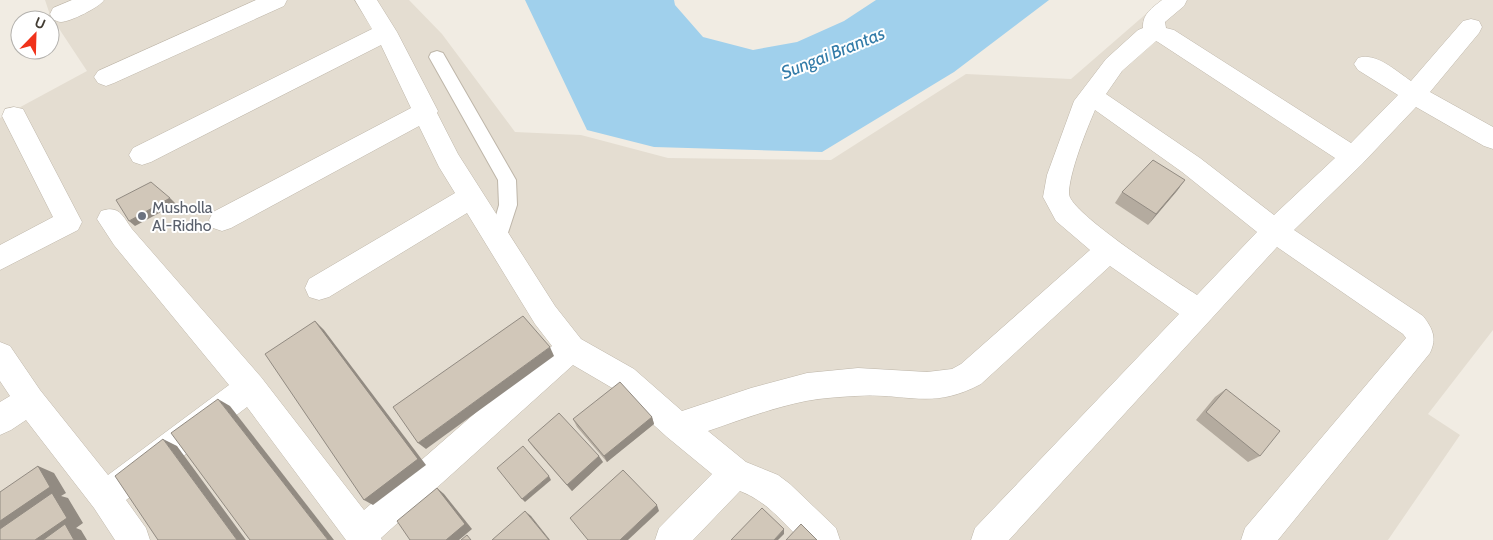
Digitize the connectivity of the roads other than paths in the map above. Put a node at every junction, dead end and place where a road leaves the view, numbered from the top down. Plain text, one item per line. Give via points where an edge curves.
1 (93, 0) edge
2 (276, 0) edge
3 (366, 0) edge
4 (1176, 0) edge
5 (61, 14) dead end
6 (1471, 27) dead end
7 (386, 32) junction
8 (1155, 33) junction
9 (437, 58) dead end
10 (1366, 64) dead end
11 (106, 77) dead end
12 (1414, 94) junction
13 (1092, 96) junction
14 (426, 111) junction
15 (14, 116) dead end
16 (1493, 139) edge
17 (142, 155) dead end
18 (1353, 158) junction
19 (471, 197) junction
20 (110, 219) dead end
21 (222, 220) dead end
22 (1275, 231) junction
23 (498, 240) junction
24 (1109, 250) junction
25 (0, 258) edge
26 (319, 288) dead end
27 (1200, 313) junction
28 (571, 348) junction
29 (0, 355) edge
30 (250, 387) junction
31 (29, 400) junction
32 (0, 420) edge
33 (678, 427) junction
34 (735, 473) junction
35 (105, 497) junction
36 (364, 537) edge
37 (134, 540) edge
38 (671, 540) edge
39 (824, 540) edge
40 (987, 540) edge
41 (1257, 540) edge

1 - 5 street
2 - 11 street
3 - 7 street
4 - 8 street via 1155,18
6 - 12 street
7 - 14 street
7 - 17 street
8 - 13 street via 1146,36 1114,65
8 - 18 street via 1166,36
9 - 23 lane via 507,180 508,205
10 - 12 street
12 - 16 street
12 - 18 street
13 - 22 street via 1191,165
13 - 24 street via 1083,108 1060,175 1056,197 1065,213
14 - 19 street via 448,160
14 - 21 street
15 - 25 street via 69,222
18 - 22 street
19 - 23 street
19 - 26 street
20 - 30 street
22 - 27 street
22 - 41 street via 1413,324 1420,336 1420,344
23 - 28 street via 545,315
24 - 27 street
24 - 33 street via 971,374 956,382 927,386 858,382 807,387
27 - 40 street
28 - 33 street via 624,379
28 - 36 street
29 - 31 street
30 - 35 street
30 - 36 street
31 - 32 street
31 - 35 street
33 - 34 street
34 - 38 street
34 - 39 street via 767,486 779,495
35 - 37 street

